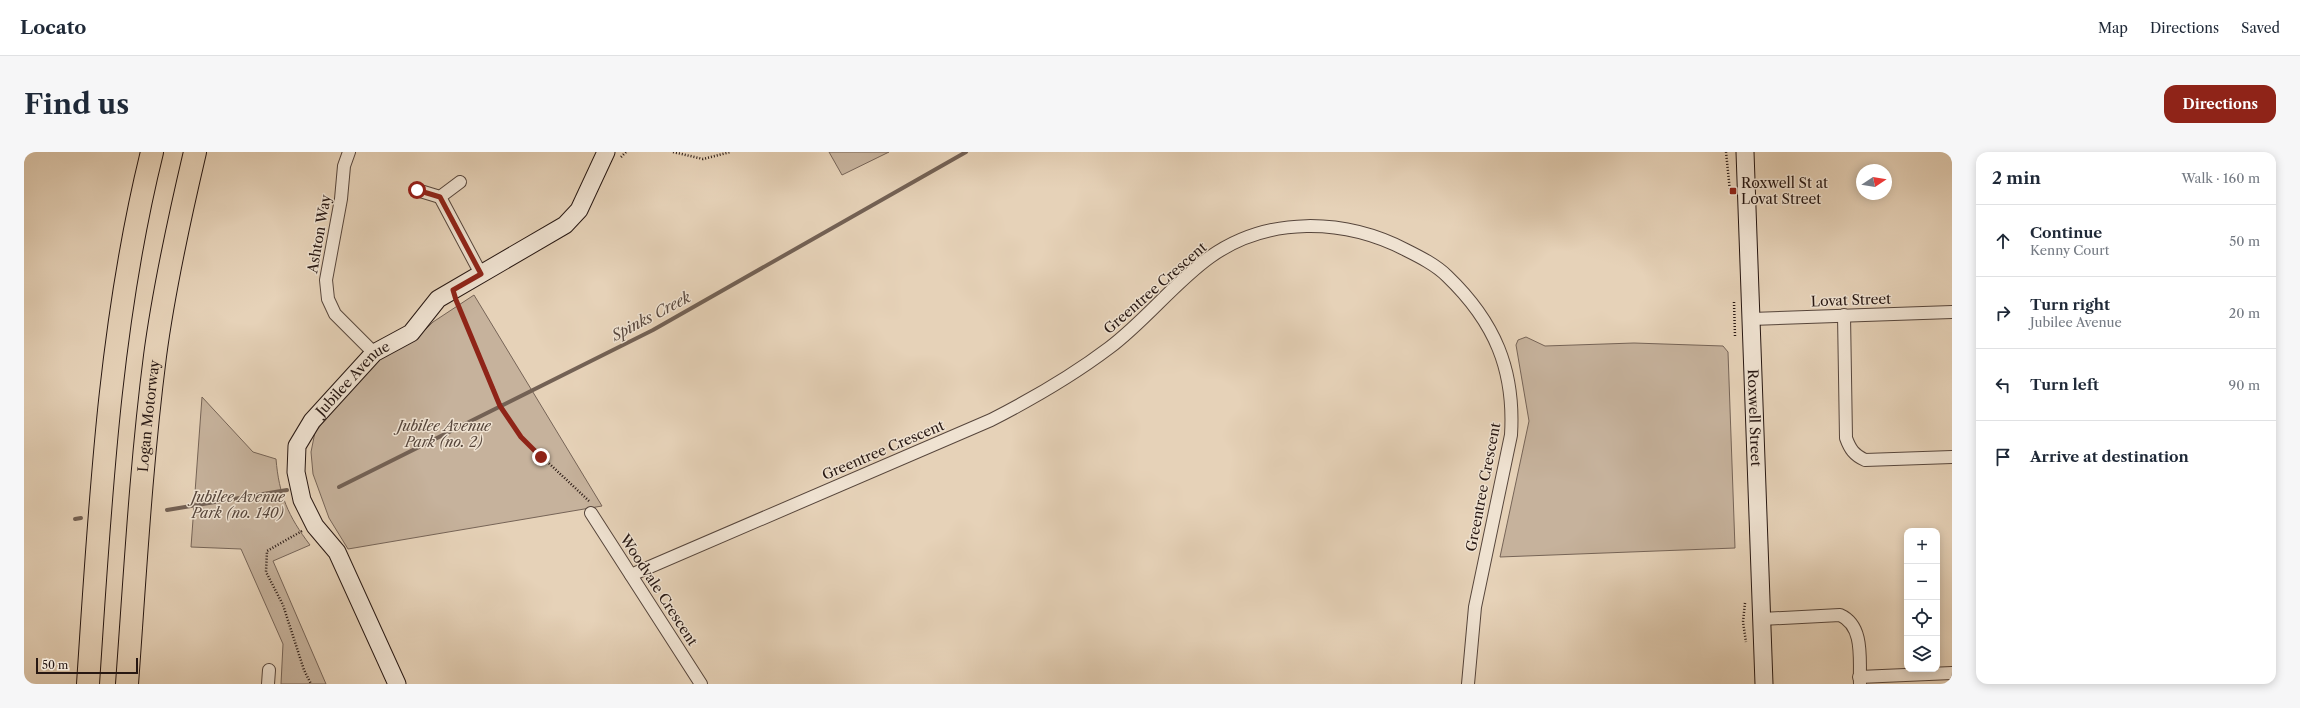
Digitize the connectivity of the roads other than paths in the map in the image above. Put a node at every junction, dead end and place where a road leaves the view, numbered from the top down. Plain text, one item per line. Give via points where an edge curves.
1 (152, 152) edge
2 (195, 152) edge
3 (350, 152) edge
4 (1745, 152) edge
5 (612, 157) edge
6 (460, 182) dead end
7 (417, 190) dead end
8 (440, 197) junction
9 (481, 274) junction
10 (1952, 312) edge
11 (1844, 315) junction
12 (1751, 319) junction
13 (374, 353) junction
14 (1952, 457) edge
15 (592, 515) road end
16 (631, 575) junction
17 (1762, 619) junction
18 (268, 670) dead end
19 (1952, 673) edge
20 (1860, 680) edge
21 (88, 684) edge
22 (127, 684) edge
23 (268, 684) edge
24 (397, 684) edge
25 (701, 684) edge
26 (1468, 684) edge
27 (1764, 684) edge

1 - 21 highway via 130,256 113,374 104,460
2 - 22 highway, Logan Motorway via 167,282 154,363 140,503
3 - 13 street, Ashton Way via 344,166 341,199 326,280 328,299 335,314
4 - 12 street, Roxwell Street
5 - 9 street, Jubilee Avenue via 579,210 565,225
6 - 8 street
7 - 8 street
8 - 9 street
9 - 13 street, Jubilee Avenue via 438,299 412,333
10 - 11 street, Lovat Street
11 - 12 street, Lovat Street
11 - 14 street via 1846,438 1849,447 1856,456 1865,460
12 - 17 street, Roxwell Street
13 - 24 street, Jubilee Avenue via 312,421 298,446 296,472 302,500 314,526 337,552
15 - 16 street, Woodvale Crescent
16 - 25 street, Woodvale Crescent
16 - 26 street, Greentree Crescent via 991,420 1038,396 1111,347 1209,258 1236,242 1265,231 1298,226 1357,230 1388,240 1442,271 1464,292 1499,347 1508,377 1513,408 1511,435 1475,607
17 - 20 street via 1840,615 1847,618 1855,628 1857,636
17 - 27 street, Roxwell Street
18 - 23 street
19 - 20 street

